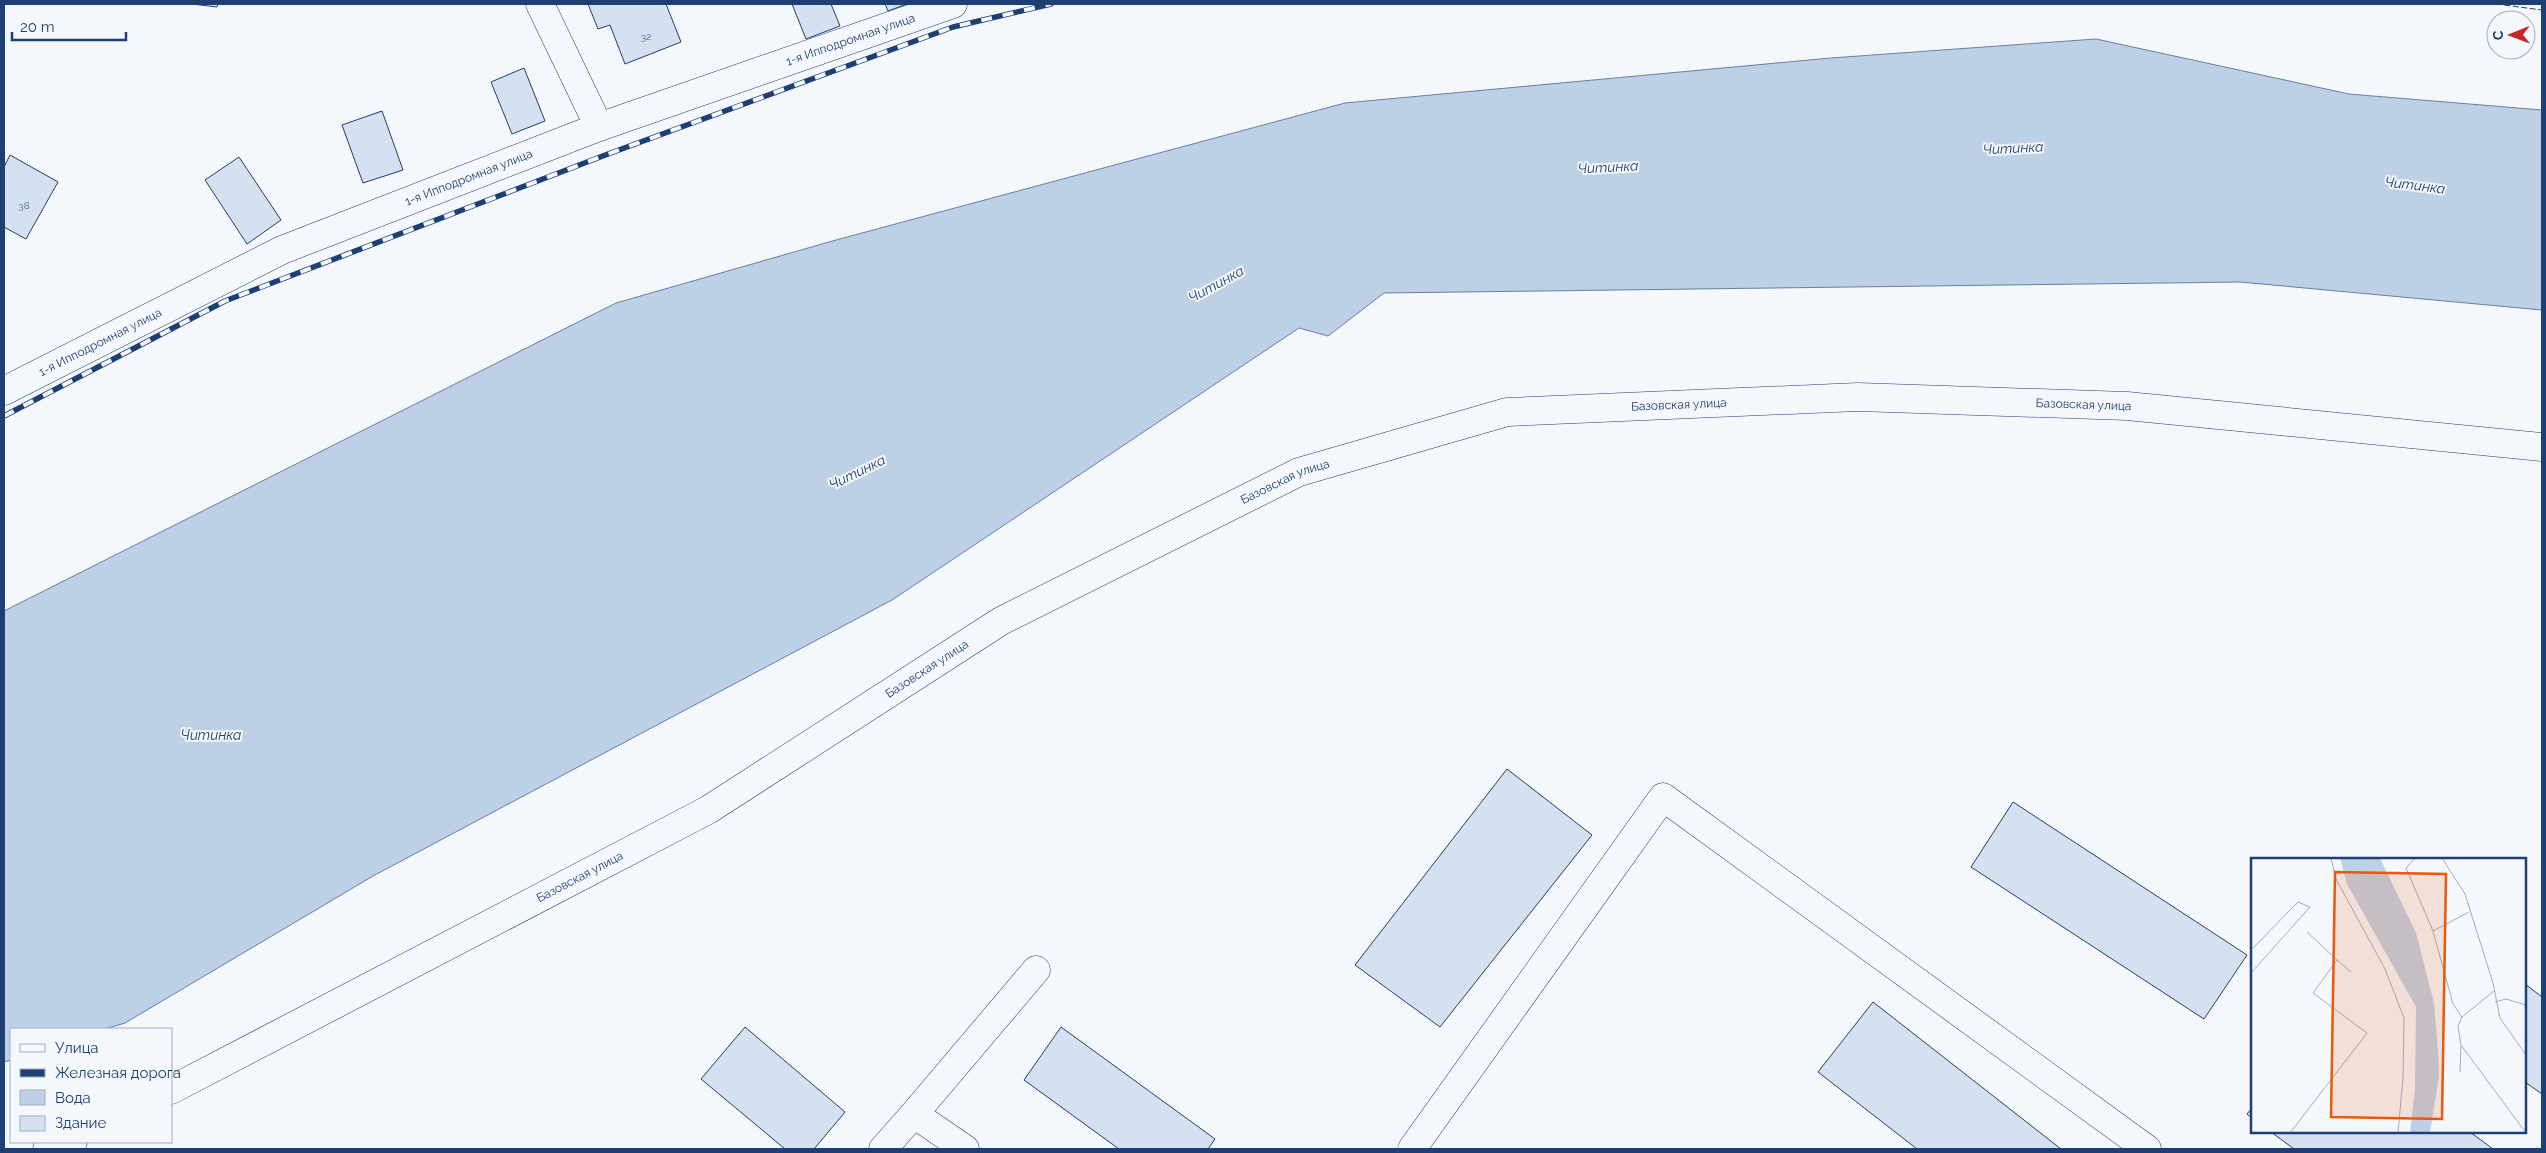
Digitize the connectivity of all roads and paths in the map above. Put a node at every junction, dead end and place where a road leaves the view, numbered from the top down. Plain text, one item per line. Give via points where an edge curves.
1 (540, 4) edge
2 (953, 4) edge
3 (599, 127) junction
4 (4, 391) edge
5 (2542, 447) edge
6 (1036, 970) dead end
7 (172, 1089) edge
8 (914, 1114) junction
9 (69, 1143) edge
10 (47, 1149) edge
11 (883, 1149) edge
12 (965, 1149) edge
13 (1412, 1149) edge
14 (2147, 1149) edge

1 - 3 street
2 - 3 street, 1-я Ипподромная улица
3 - 4 street, 1-я Ипподромная улица via 282,250
5 - 7 street, Базовская улица via 2127,406 1858,397 1507,412 1299,472 1001,621 708,810
6 - 8 street
8 - 11 street
8 - 12 street
9 - 10 street
13 - 14 street via 1663,797

